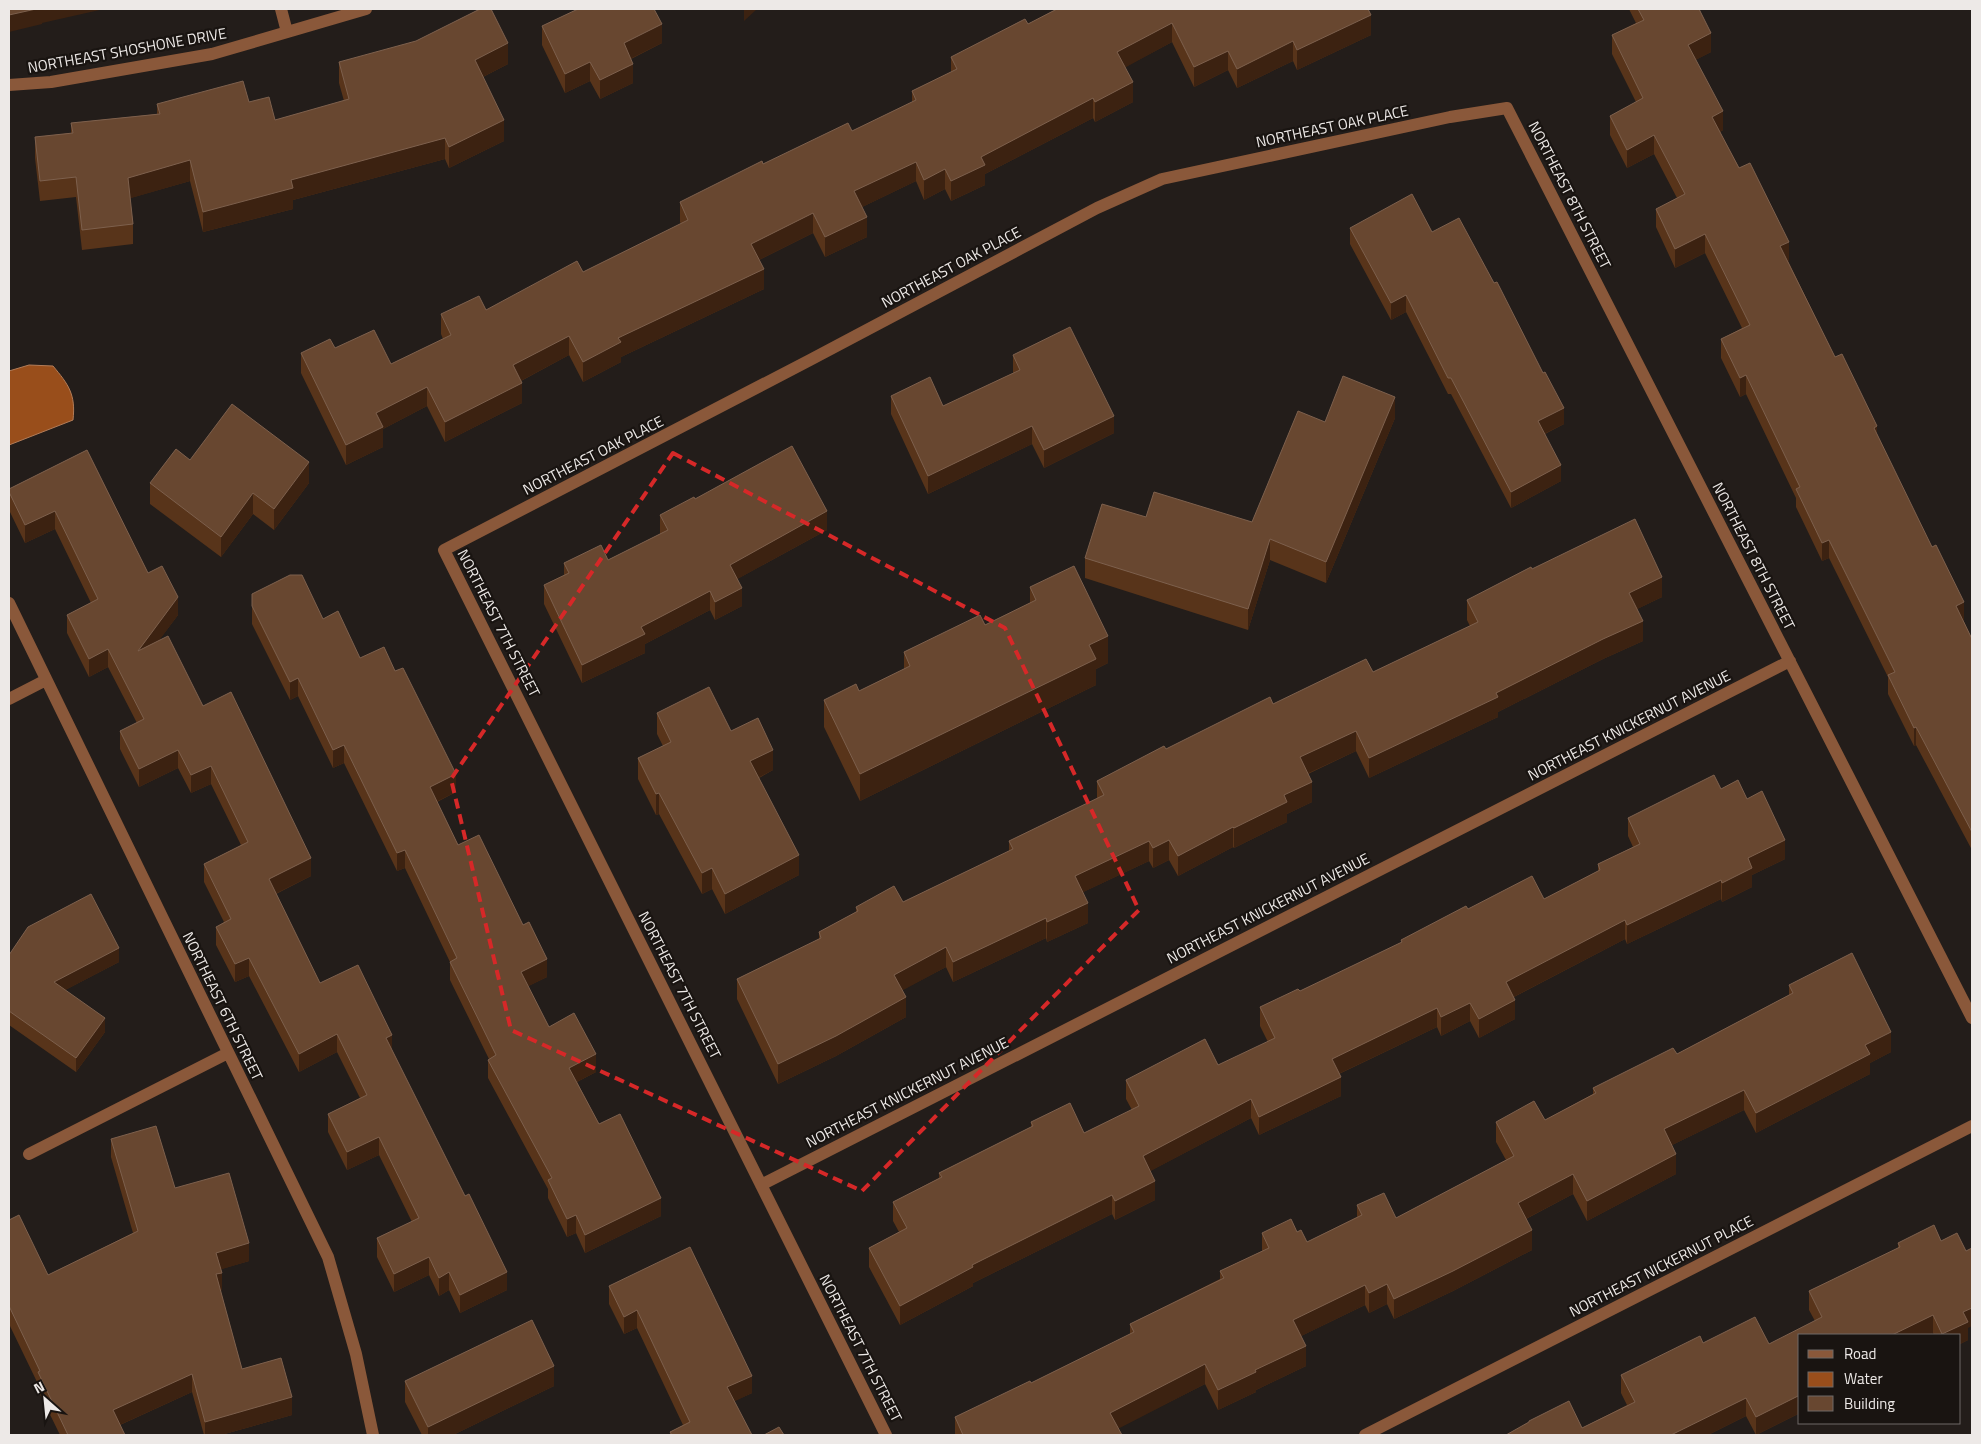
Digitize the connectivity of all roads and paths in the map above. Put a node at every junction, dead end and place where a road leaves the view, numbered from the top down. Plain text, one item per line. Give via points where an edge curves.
1 (281, 9) edge
2 (366, 9) edge
3 (287, 32) junction
4 (9, 85) edge
5 (1507, 108) joint
6 (444, 550) joint
7 (9, 603) edge
8 (1790, 661) junction
9 (46, 680) junction
10 (9, 699) edge
11 (1972, 1018) edge
12 (228, 1053) junction
13 (1972, 1126) edge
14 (29, 1154) dead end
15 (761, 1185) junction
16 (373, 1435) edge
17 (886, 1435) edge
18 (1365, 1435) edge

1 - 3 street
2 - 3 street, NORTHEAST SHOSHONE DRIVE
3 - 4 street, NORTHEAST SHOSHONE DRIVE via 212,54 51,82
5 - 6 street, NORTHEAST OAK PLACE via 1450,117 1162,179 1097,208
5 - 8 street, NORTHEAST 8TH STREET
6 - 15 street, NORTHEAST 7TH STREET
7 - 9 street, NORTHEAST 6TH STREET
8 - 11 street, NORTHEAST 8TH STREET
8 - 15 street, NORTHEAST KNICKERNUT AVENUE
9 - 10 street
9 - 12 street, NORTHEAST 6TH STREET
12 - 14 street
12 - 16 street, NORTHEAST 6TH STREET via 328,1257 356,1354
13 - 18 street, NORTHEAST NICKERNUT PLACE
15 - 17 street, NORTHEAST 7TH STREET

